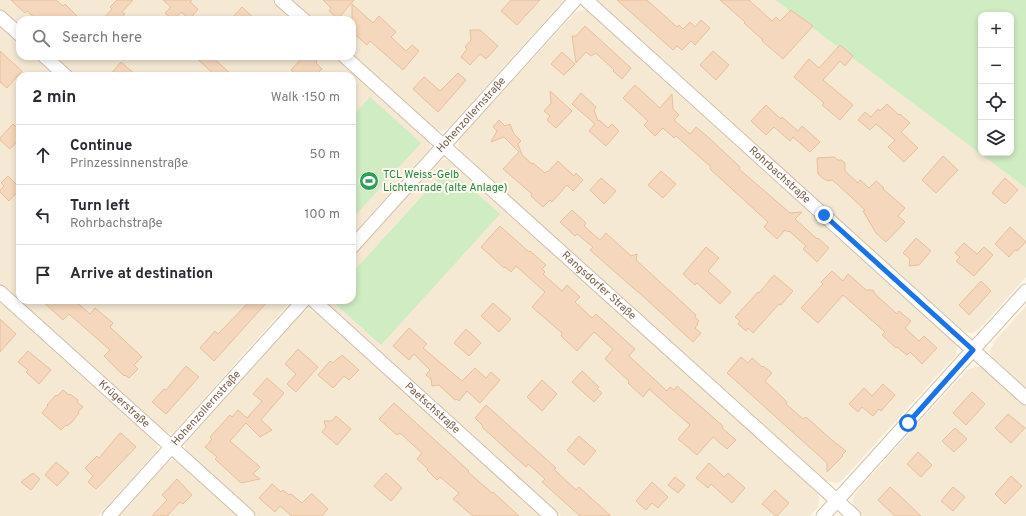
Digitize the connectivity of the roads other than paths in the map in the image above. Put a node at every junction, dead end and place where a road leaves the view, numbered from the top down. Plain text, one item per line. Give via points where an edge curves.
1 (281, 0) edge
2 (574, 0) edge
3 (586, 0) edge
4 (299, 16) edge
5 (0, 17) edge
6 (16, 31) edge
7 (48, 60) edge
8 (348, 60) edge
9 (62, 72) edge
10 (444, 145) junction
11 (356, 243) edge
12 (0, 292) edge
13 (1026, 292) edge
14 (300, 304) edge
15 (317, 304) edge
16 (973, 350) junction
17 (1026, 398) edge
18 (171, 447) junction
19 (838, 501) junction
20 (109, 516) edge
21 (248, 516) edge
22 (551, 516) edge
23 (823, 516) edge
24 (854, 516) edge

1 - 4 street
2 - 10 street, Hohenzollernstraße
3 - 16 street, Rohrbachstraße
5 - 6 street
7 - 9 street
8 - 10 street, Rangsdorfer Straße
10 - 11 street, Hohenzollernstraße
10 - 19 street, Rangsdorfer Straße
12 - 18 street, Krügerstraße
13 - 16 street
14 - 18 street, Hohenzollernstraße
15 - 22 street, Paetschstraße
16 - 17 street, Rohrbachstraße
16 - 19 street
18 - 20 street, Hohenzollernstraße
18 - 21 street, Krügerstraße
19 - 23 street
19 - 24 street, Rangsdorfer Straße

